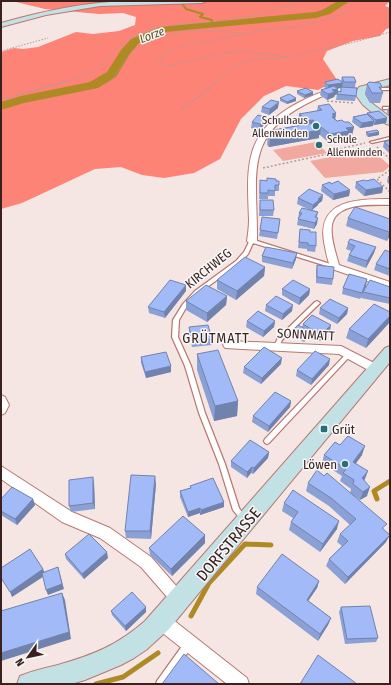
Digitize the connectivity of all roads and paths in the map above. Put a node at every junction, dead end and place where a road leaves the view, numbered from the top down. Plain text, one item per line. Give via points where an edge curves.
1 (200, 1) edge
2 (300, 1) edge
3 (351, 12) dead end
4 (1, 25) edge
5 (190, 25) junction
6 (192, 30) junction
7 (390, 32) edge
8 (248, 33) junction
9 (48, 38) dead end
10 (1, 51) edge
11 (293, 56) junction
12 (111, 81) dead end
13 (389, 87) edge
14 (381, 89) edge
15 (361, 90) junction
16 (390, 94) edge
17 (316, 96) junction
18 (1, 100) edge
19 (366, 103) junction
20 (182, 108) dead end
21 (384, 108) dead end
22 (390, 108) edge
23 (390, 122) edge
24 (390, 138) edge
25 (372, 142) junction
26 (390, 159) edge
27 (390, 170) edge
28 (251, 177) junction
29 (390, 192) edge
30 (390, 202) edge
31 (252, 241) junction
32 (335, 267) junction
33 (390, 286) edge
34 (317, 303) dead end
35 (229, 345) dead end
36 (277, 346) junction
37 (390, 352) edge
38 (348, 354) junction
39 (376, 369) junction
40 (1, 400) edge
41 (1, 410) edge
42 (267, 441) dead end
43 (1, 472) edge
44 (246, 522) junction
45 (180, 600) junction
46 (161, 621) junction
47 (189, 644) junction
48 (28, 684) edge
49 (160, 684) edge
50 (241, 684) edge

1 - 4 street via 100,4 45,13
2 - 5 path via 263,14
3 - 8 path via 302,26
5 - 6 path
5 - 18 path via 163,27 129,39 102,65 83,76
6 - 8 path
6 - 12 path via 180,31 132,50
7 - 11 path via 345,46
8 - 11 path via 182,46 164,54 158,61 165,64 181,64 246,51
9 - 10 path
11 - 20 path via 253,60 231,68 199,97
13 - 14 lane
13 - 15 street via 371,86
13 - 16 lane
15 - 17 street, KIRCHWEG via 344,89
15 - 19 street via 360,95
17 - 19 path via 332,102
17 - 28 street, KIRCHWEG via 285,112 265,130 251,165
19 - 23 street
21 - 22 lane
24 - 25 lane
25 - 26 path
25 - 28 path via 264,167
27 - 29 path via 377,179
28 - 31 street, KIRCHWEG via 254,217
30 - 32 street via 366,202 338,209 332,214 328,222 328,233
31 - 32 lane
31 - 44 lane, KIRCHWEG via 238,262 197,292 176,320 176,337 202,413 222,464 236,510
32 - 33 street
34 - 36 lane via 280,339
35 - 36 street, SONNMATT
36 - 38 street, SONNMATT via 342,350
37 - 39 street, DORFSTRASSE
38 - 39 street, SONNMATT
38 - 42 lane
39 - 44 street, DORFSTRASSE
40 - 41 street
43 - 45 street via 67,517 105,533 146,562
44 - 45 street, DORFSTRASSE
45 - 46 street, DORFSTRASSE
46 - 47 street
46 - 48 street, DORFSTRASSE via 138,642 109,658
47 - 49 lane
47 - 50 street

